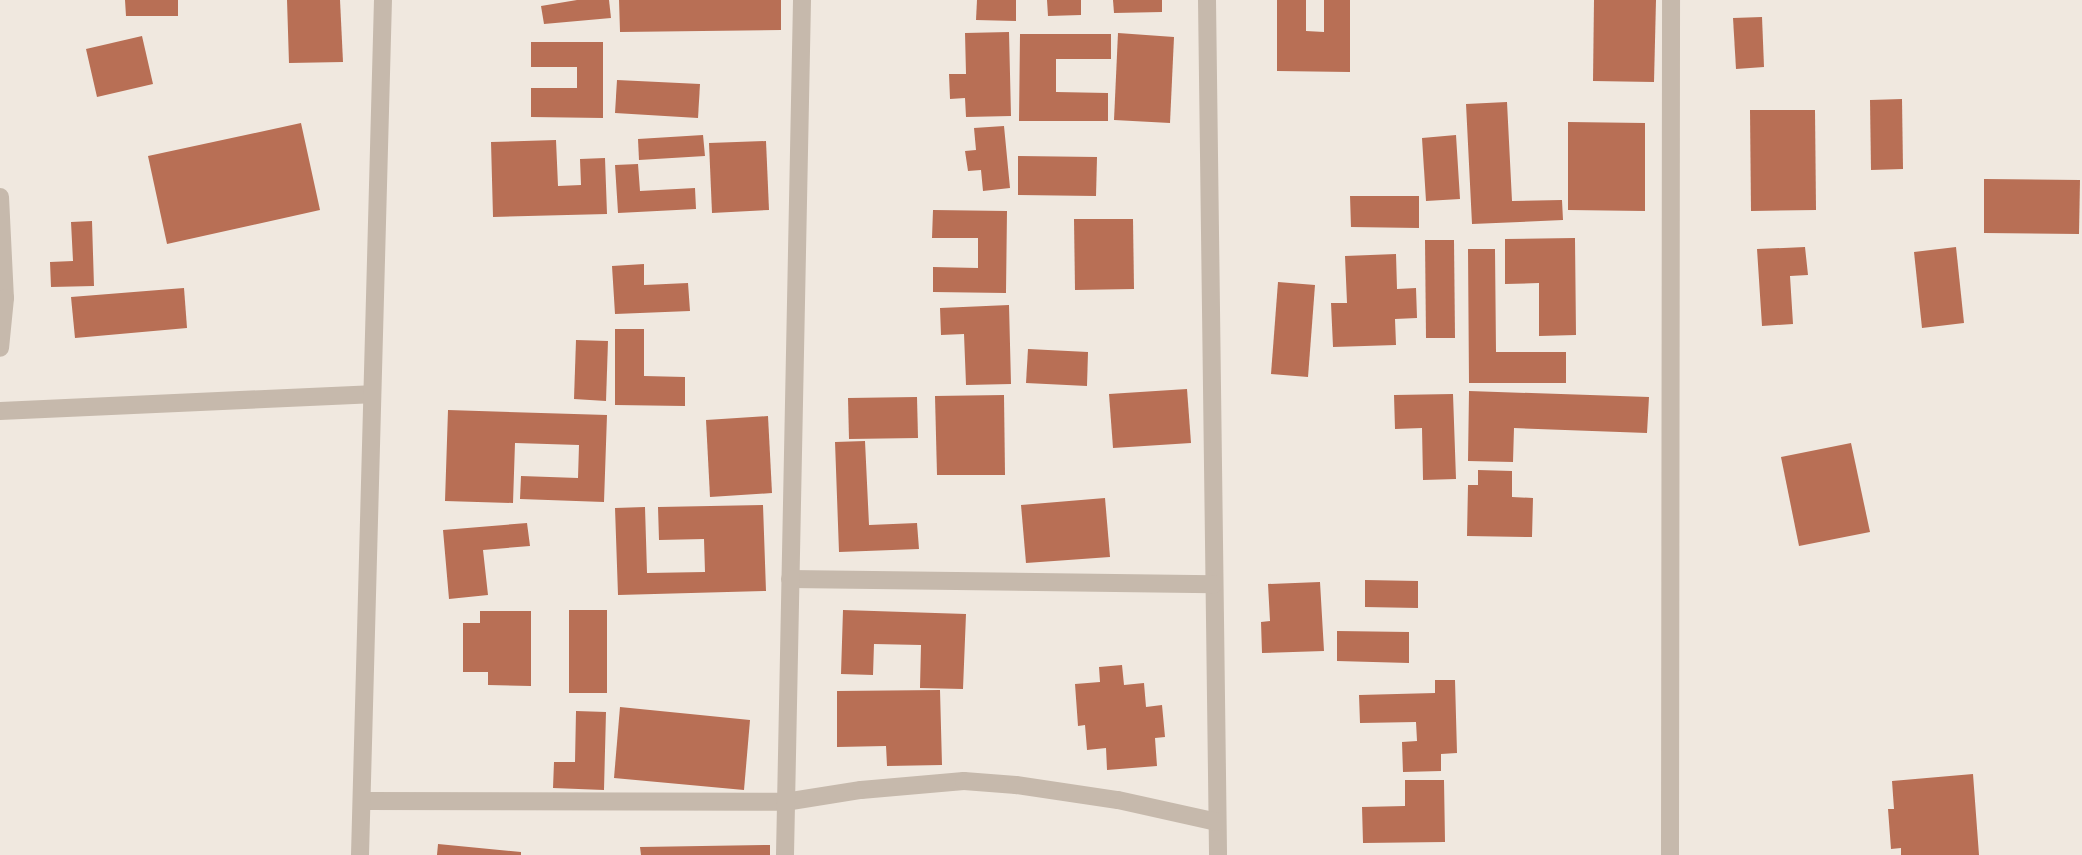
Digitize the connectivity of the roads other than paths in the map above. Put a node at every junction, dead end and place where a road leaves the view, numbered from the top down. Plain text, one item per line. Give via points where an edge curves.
1 (383, 0) edge
2 (802, 0) edge
3 (1208, 0) edge
4 (1671, 0) edge
5 (0, 197) edge
6 (0, 348) edge
7 (371, 394) junction
8 (0, 411) edge
9 (790, 579) junction
10 (1214, 584) junction
11 (363, 801) junction
12 (785, 802) junction
13 (1217, 822) junction
14 (360, 855) edge
15 (785, 855) edge
16 (1218, 855) edge
17 (1670, 855) edge

1 - 7 street
2 - 9 street
3 - 10 street
4 - 17 street
5 - 6 street via 5,298
7 - 8 street
7 - 11 street
9 - 10 street
9 - 12 street
10 - 13 street
11 - 12 street
11 - 14 street
12 - 13 street via 964,781 1118,800
12 - 15 street
13 - 16 street

